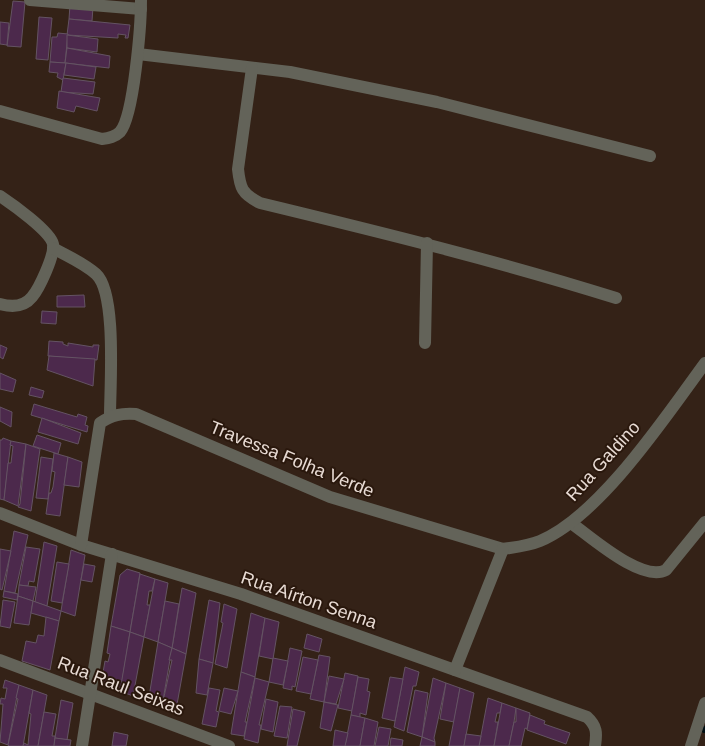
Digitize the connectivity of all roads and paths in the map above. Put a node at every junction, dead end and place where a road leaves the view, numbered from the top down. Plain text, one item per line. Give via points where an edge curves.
1 (30, 0) edge
2 (141, 5) edge
3 (138, 54) junction
4 (252, 68) junction
5 (0, 111) edge
6 (650, 156) dead end
7 (0, 196) edge
8 (427, 243) junction
9 (53, 248) junction
10 (616, 298) dead end
11 (0, 304) edge
12 (425, 343) dead end
13 (705, 363) edge
14 (105, 420) junction
15 (0, 513) edge
16 (705, 522) edge
17 (571, 523) junction
18 (81, 544) junction
19 (503, 549) junction
20 (112, 554) junction
21 (0, 660) edge
22 (455, 670) junction
23 (91, 693) junction
24 (705, 703) edge
25 (82, 746) edge
26 (230, 746) edge
27 (595, 746) edge
28 (691, 746) edge

1 - 2 street
2 - 3 street
3 - 4 street
3 - 5 street via 125,122 121,132 114,137 102,139
4 - 6 street via 290,72 437,102
4 - 8 street via 238,169 240,185 247,197 260,203
7 - 9 street via 48,235
8 - 10 street
8 - 12 street
9 - 11 street via 51,260 32,298 16,306
9 - 14 street via 96,274 104,285 109,304
13 - 17 street, Rua Galdino via 635,455 599,497
14 - 18 street
14 - 19 street, Travessa Folha Verde via 124,413 136,414 330,497
15 - 18 street, Rua Aírton Senna
16 - 17 street via 666,570 659,574 623,560
17 - 19 street, Rua Galdino via 542,540
18 - 20 street, Rua Aírton Senna
19 - 22 street
20 - 22 street, Rua Aírton Senna via 240,594
20 - 23 street
21 - 23 street, Rua Raul Seixas
22 - 27 street, Rua Aírton Senna via 587,717 598,732
23 - 25 street
23 - 26 street, Rua Raul Seixas
24 - 28 street

